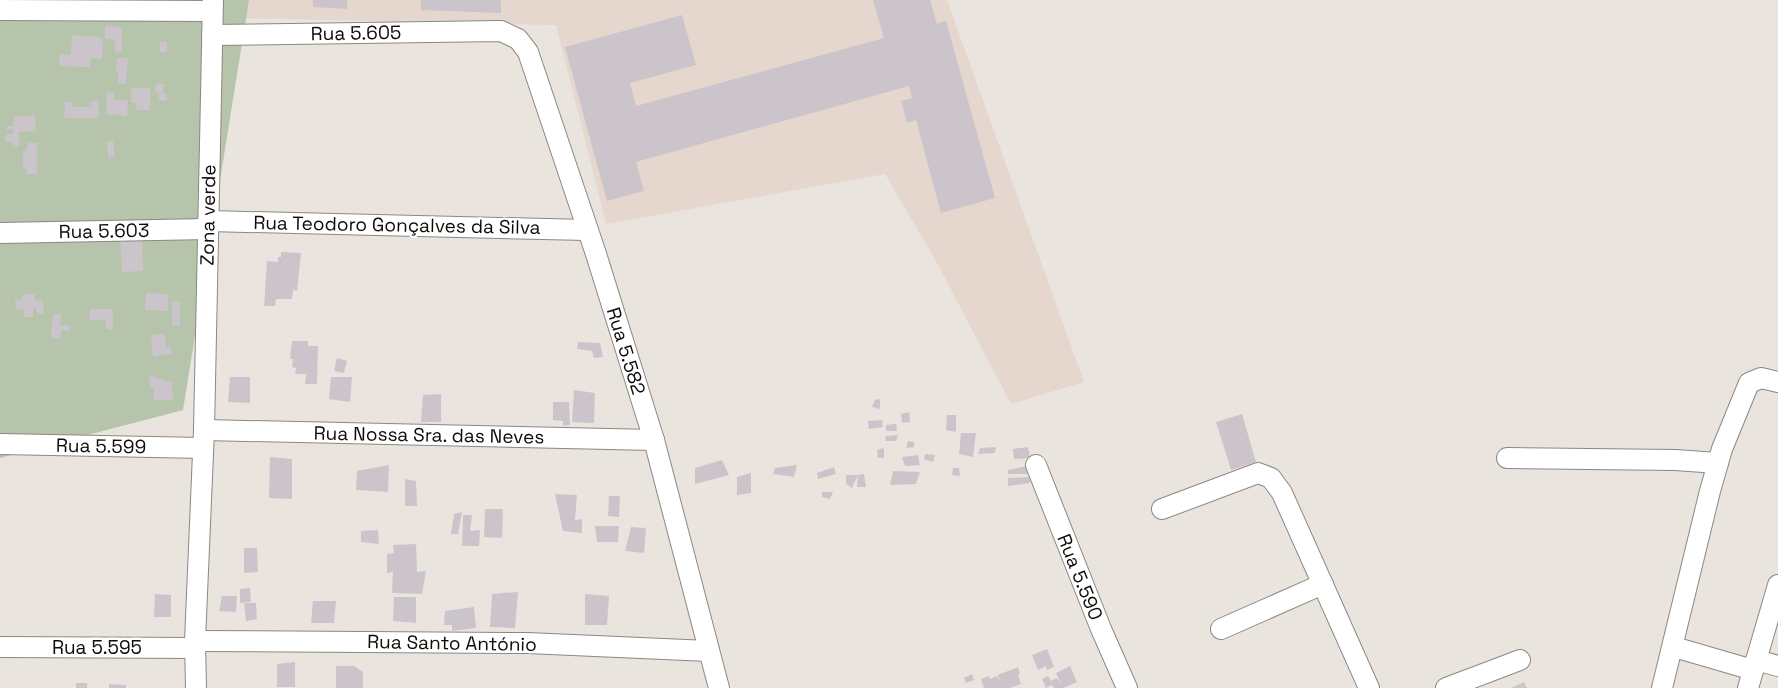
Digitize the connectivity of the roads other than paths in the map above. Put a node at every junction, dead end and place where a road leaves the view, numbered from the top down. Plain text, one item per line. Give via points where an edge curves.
1 (212, 6) edge
2 (0, 10) edge
3 (501, 31) joint
4 (212, 35) junction
5 (208, 225) junction
6 (587, 230) junction
7 (0, 232) edge
8 (1778, 382) edge
9 (203, 439) junction
10 (654, 440) junction
11 (0, 444) edge
12 (1506, 458) dead end
13 (1718, 463) junction
14 (1036, 465) dead end
15 (1162, 509) dead end
16 (1323, 584) junction
17 (1778, 585) edge
18 (1221, 629) dead end
19 (195, 644) junction
20 (0, 647) edge
21 (1674, 647) junction
22 (709, 651) junction
23 (1520, 660) dead end
24 (1778, 666) edge
25 (1752, 672) edge
26 (196, 688) edge
27 (719, 688) edge
28 (1127, 688) edge
29 (1369, 688) edge
30 (1446, 688) edge
31 (1662, 688) edge

1 - 2 street
1 - 4 street, Zona verde
3 - 4 street, Rua 5.605
3 - 6 street, Rua 5.582 via 518,39 528,52
4 - 5 street, Zona verde
5 - 6 street, Rua Teodoro Gonçalves da Silva
5 - 7 street, Rua 5.603
5 - 9 street, Zona verde
6 - 10 street, Rua 5.582
8 - 13 street via 1761,378 1748,383
9 - 10 street, Rua Nossa Sra. das Neves
9 - 11 street, Rua 5.599
9 - 19 street, Zona verde
10 - 22 street, Rua 5.582
12 - 13 street
13 - 21 street
14 - 28 street, Rua 5.590
15 - 16 street via 1258,473 1271,478 1282,493
16 - 18 street
16 - 29 street
17 - 25 street
19 - 20 street, Rua 5.595
19 - 22 street, Rua Santo António via 527,643
19 - 26 street, Zona verde
21 - 25 street
21 - 31 street
22 - 27 street, Rua 5.582
23 - 30 street
24 - 25 street

